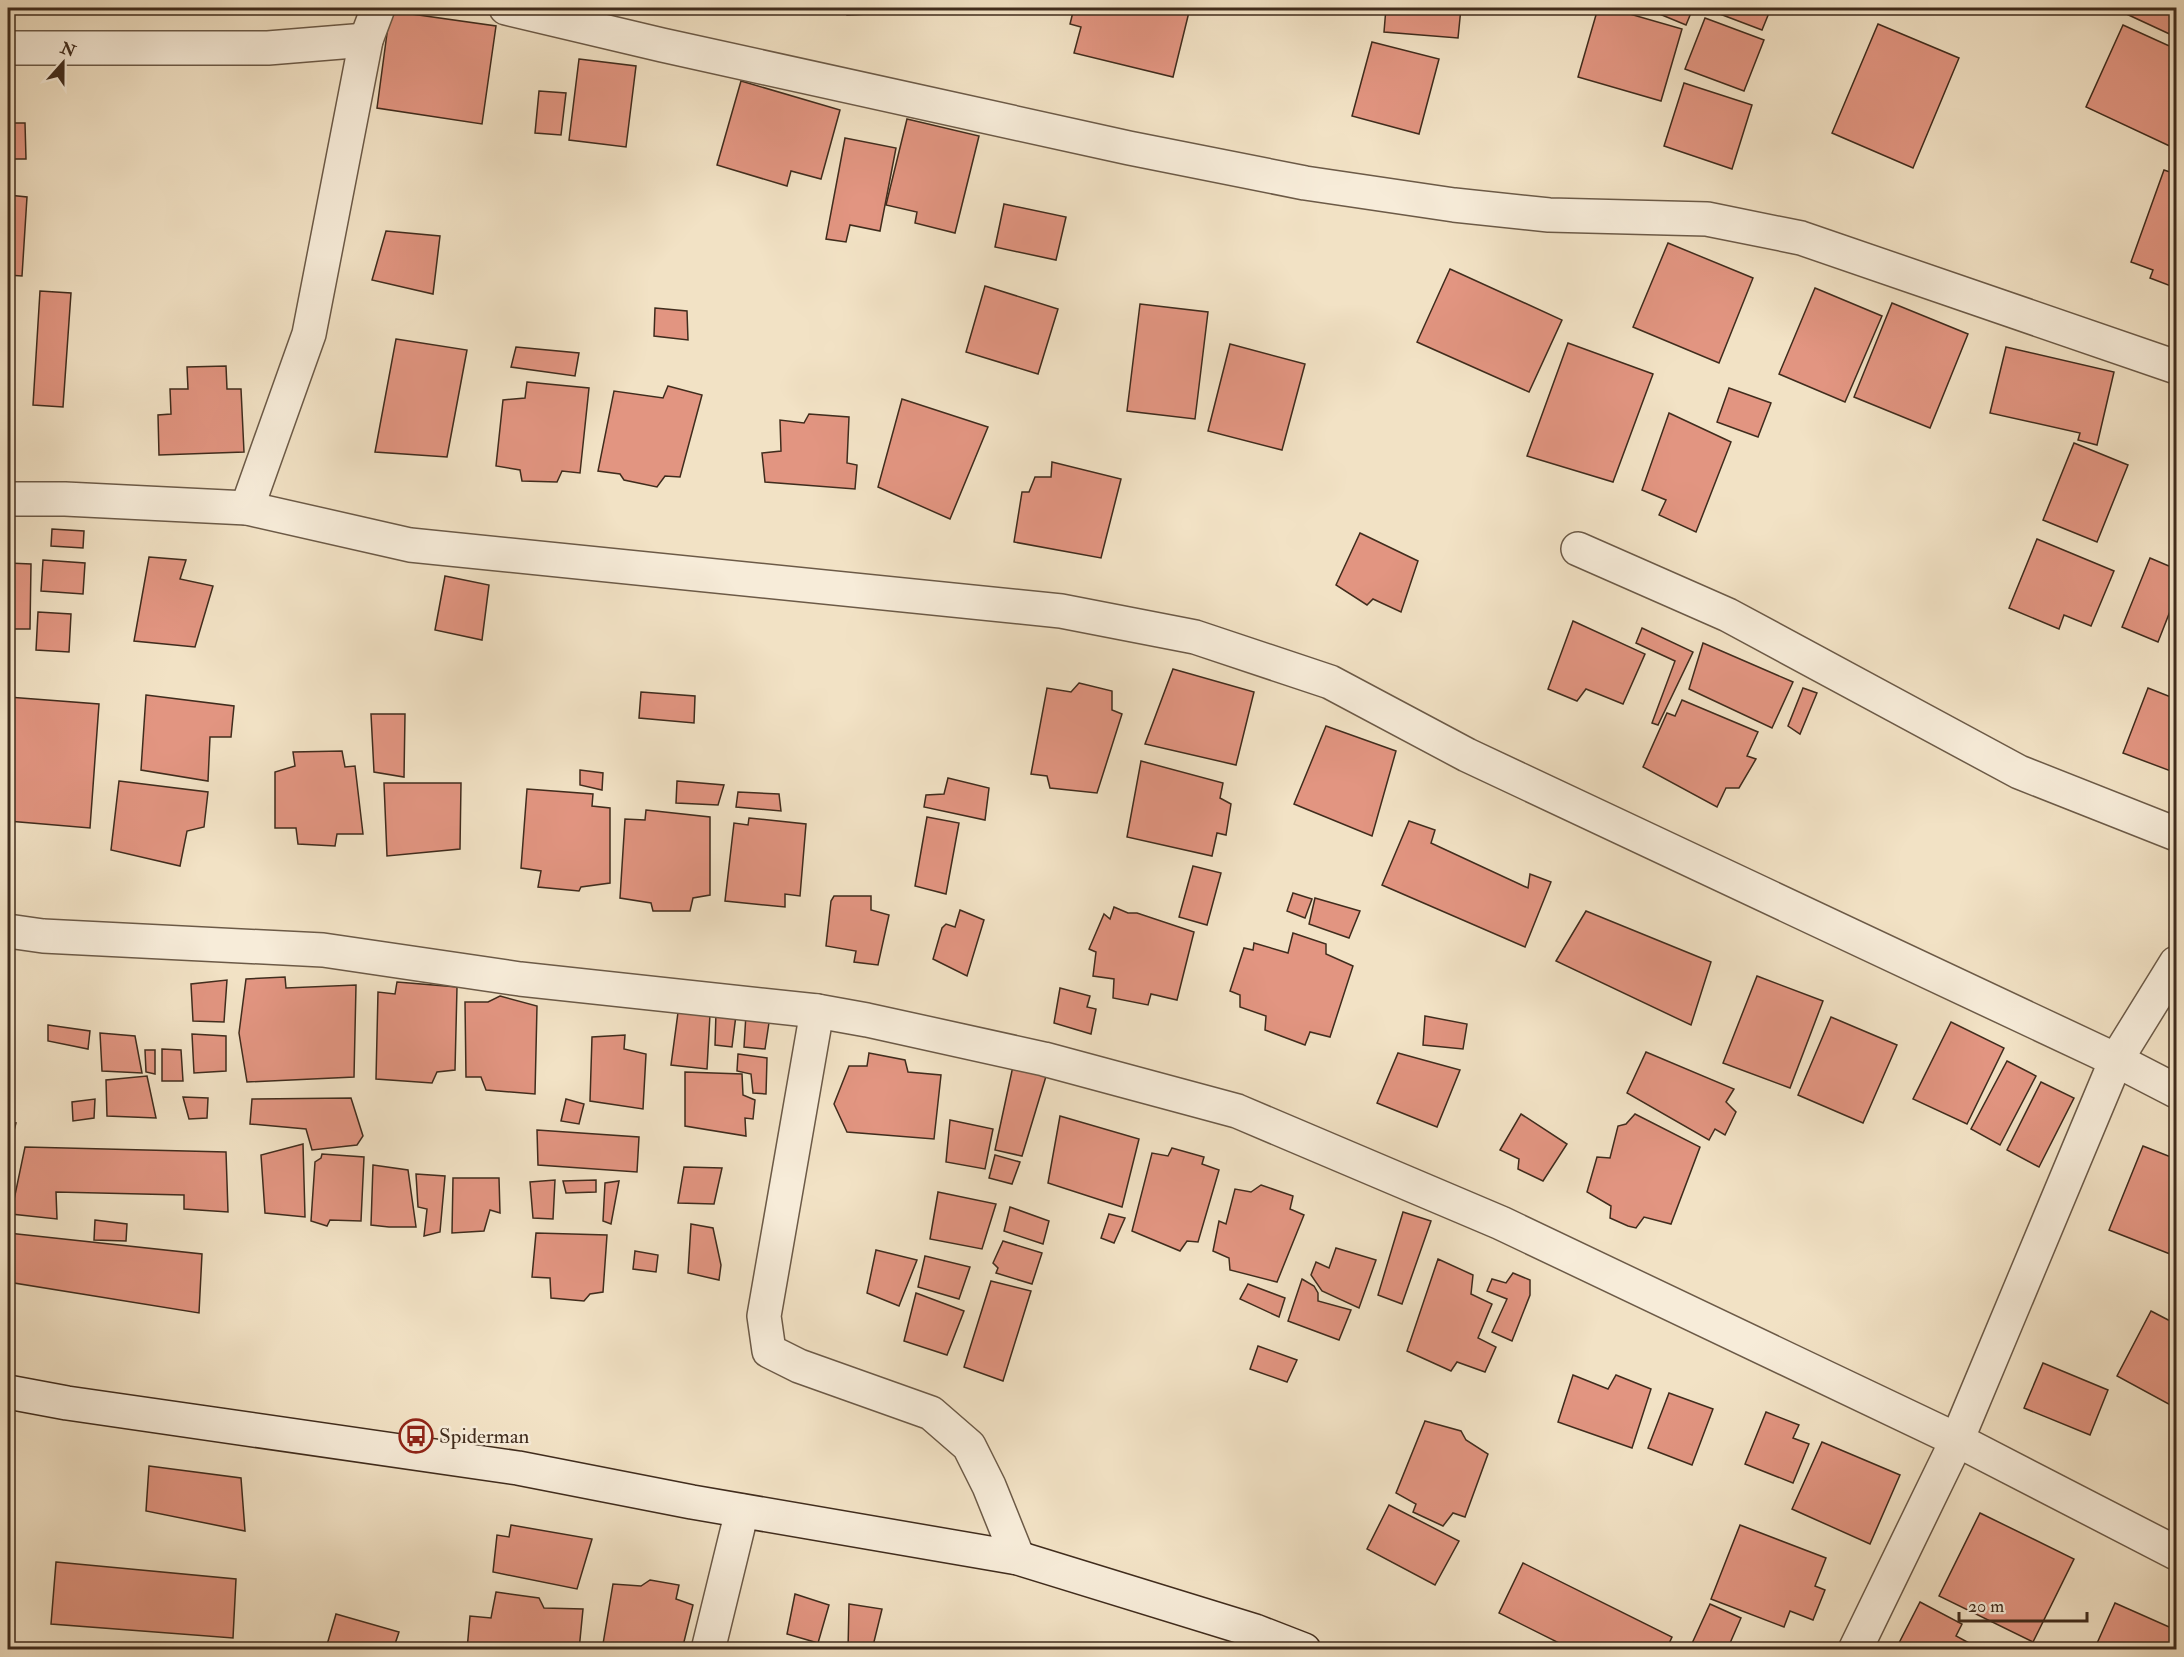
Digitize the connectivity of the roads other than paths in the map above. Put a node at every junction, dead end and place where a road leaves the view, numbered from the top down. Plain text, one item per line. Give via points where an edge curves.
1 (378, 8) edge
2 (506, 8) edge
3 (366, 40) junction
4 (8, 48) edge
5 (2176, 367) edge
6 (8, 499) edge
7 (247, 508) junction
8 (1578, 549) dead end
9 (2176, 834) edge
10 (8, 931) edge
11 (2176, 963) edge
12 (817, 1011) junction
13 (2116, 1060) junction
14 (2176, 1091) edge
15 (8, 1392) edge
16 (1957, 1440) junction
17 (742, 1510) junction
18 (2176, 1552) edge
19 (1018, 1558) junction
20 (708, 1650) edge
21 (1304, 1650) edge
22 (1855, 1650) edge

1 - 3 street
2 - 5 street via 1130,148 1305,183 1549,215 1707,219 1801,238
3 - 4 street via 268,48
3 - 7 street via 309,334
6 - 7 street
7 - 13 street via 410,545 1061,611 1195,637 1330,682 1467,755
8 - 9 street via 1728,615 2019,772
10 - 12 street via 323,950 520,980
11 - 13 street
12 - 16 street via 1044,1059 1237,1111 1501,1223
12 - 19 street via 764,1317 769,1351 799,1366 931,1413 969,1446
13 - 14 street
13 - 16 street
15 - 17 street via 518,1468
16 - 18 street
16 - 22 street
17 - 19 street
17 - 20 street
19 - 21 street via 1255,1631

